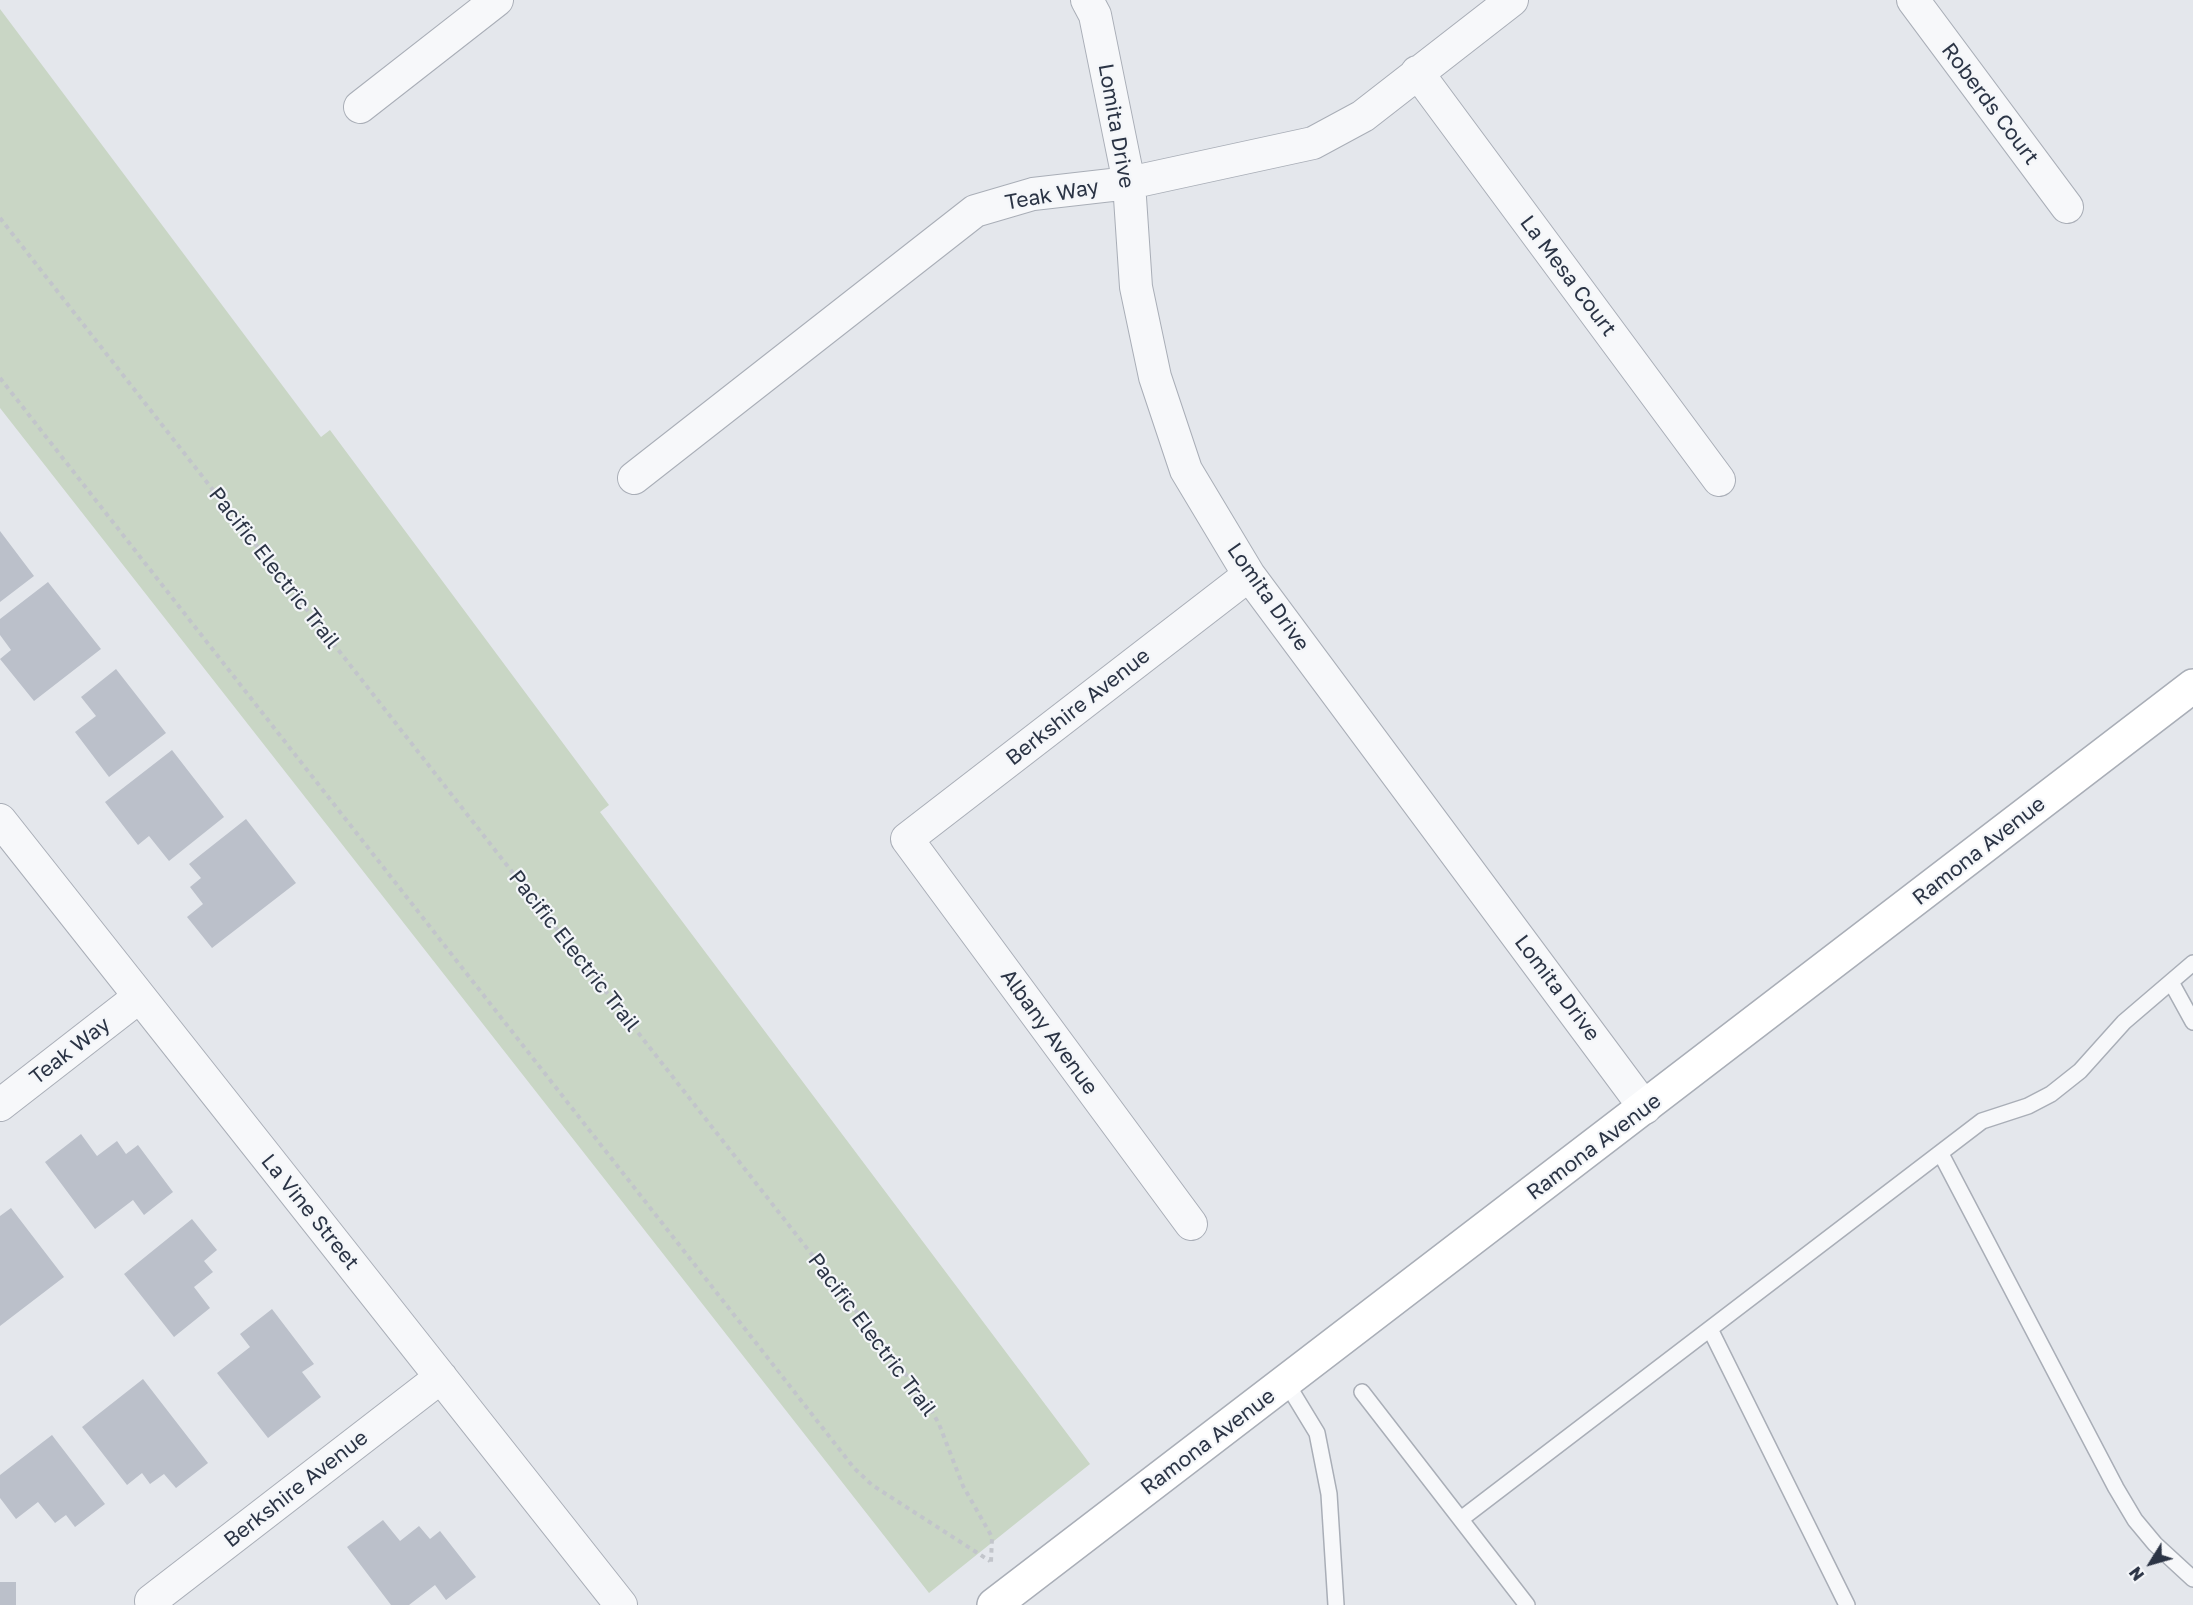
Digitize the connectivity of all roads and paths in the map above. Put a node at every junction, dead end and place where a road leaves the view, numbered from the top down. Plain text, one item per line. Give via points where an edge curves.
1 (497, 0) edge
2 (1087, 0) edge
3 (1512, 0) edge
4 (1913, 0) edge
5 (1417, 72) junction
6 (360, 107) dead end
7 (1129, 183) junction
8 (2067, 207) dead end
9 (0, 218) edge
10 (0, 378) edge
11 (634, 478) dead end
12 (1719, 480) dead end
13 (1250, 575) junction
14 (2193, 686) edge
15 (0, 819) edge
16 (907, 839) joint
17 (2193, 963) edge
18 (2171, 982) junction
19 (139, 997) junction
20 (2193, 1022) edge
21 (0, 1105) edge
22 (1645, 1108) junction
23 (1941, 1154) junction
24 (1191, 1224) dead end
25 (1710, 1329) junction
26 (441, 1377) junction
27 (1286, 1382) junction
28 (1362, 1392) dead end
29 (1461, 1519) junction
30 (2193, 1579) edge
31 (151, 1601) dead end
32 (621, 1605) edge
33 (994, 1605) edge
34 (1336, 1605) edge
35 (1527, 1605) edge
36 (1847, 1605) edge

1 - 6 street
2 - 7 street, Lomita Drive via 1095,15
3 - 5 street, Teak Way
4 - 8 street, Roberds Court
5 - 7 street, Teak Way via 1363,116 1312,143
5 - 12 street, La Mesa Court
7 - 11 street, Teak Way via 1033,194 975,211
7 - 13 street, Lomita Drive via 1136,287 1155,377 1186,470
9 - 10 path, Pacific Electric Trail via 925,1399 963,1486 992,1537 991,1562 872,1485 854,1468
13 - 16 street, Berkshire Avenue
13 - 22 street, Lomita Drive
14 - 22 street, Ramona Avenue
15 - 19 street, La Vine Street
16 - 24 street, Albany Avenue
17 - 18 lane
18 - 20 lane
18 - 23 lane via 2051,1094 1982,1121
19 - 21 street, Teak Way
19 - 26 street, La Vine Street
22 - 27 street, Ramona Avenue
23 - 25 lane
23 - 30 lane via 2116,1488 2155,1544
25 - 29 lane
25 - 36 lane
26 - 31 street, Berkshire Avenue
26 - 32 street, La Vine Street
27 - 33 street, Ramona Avenue
27 - 34 lane via 1317,1433 1329,1494
28 - 29 lane
29 - 35 lane

